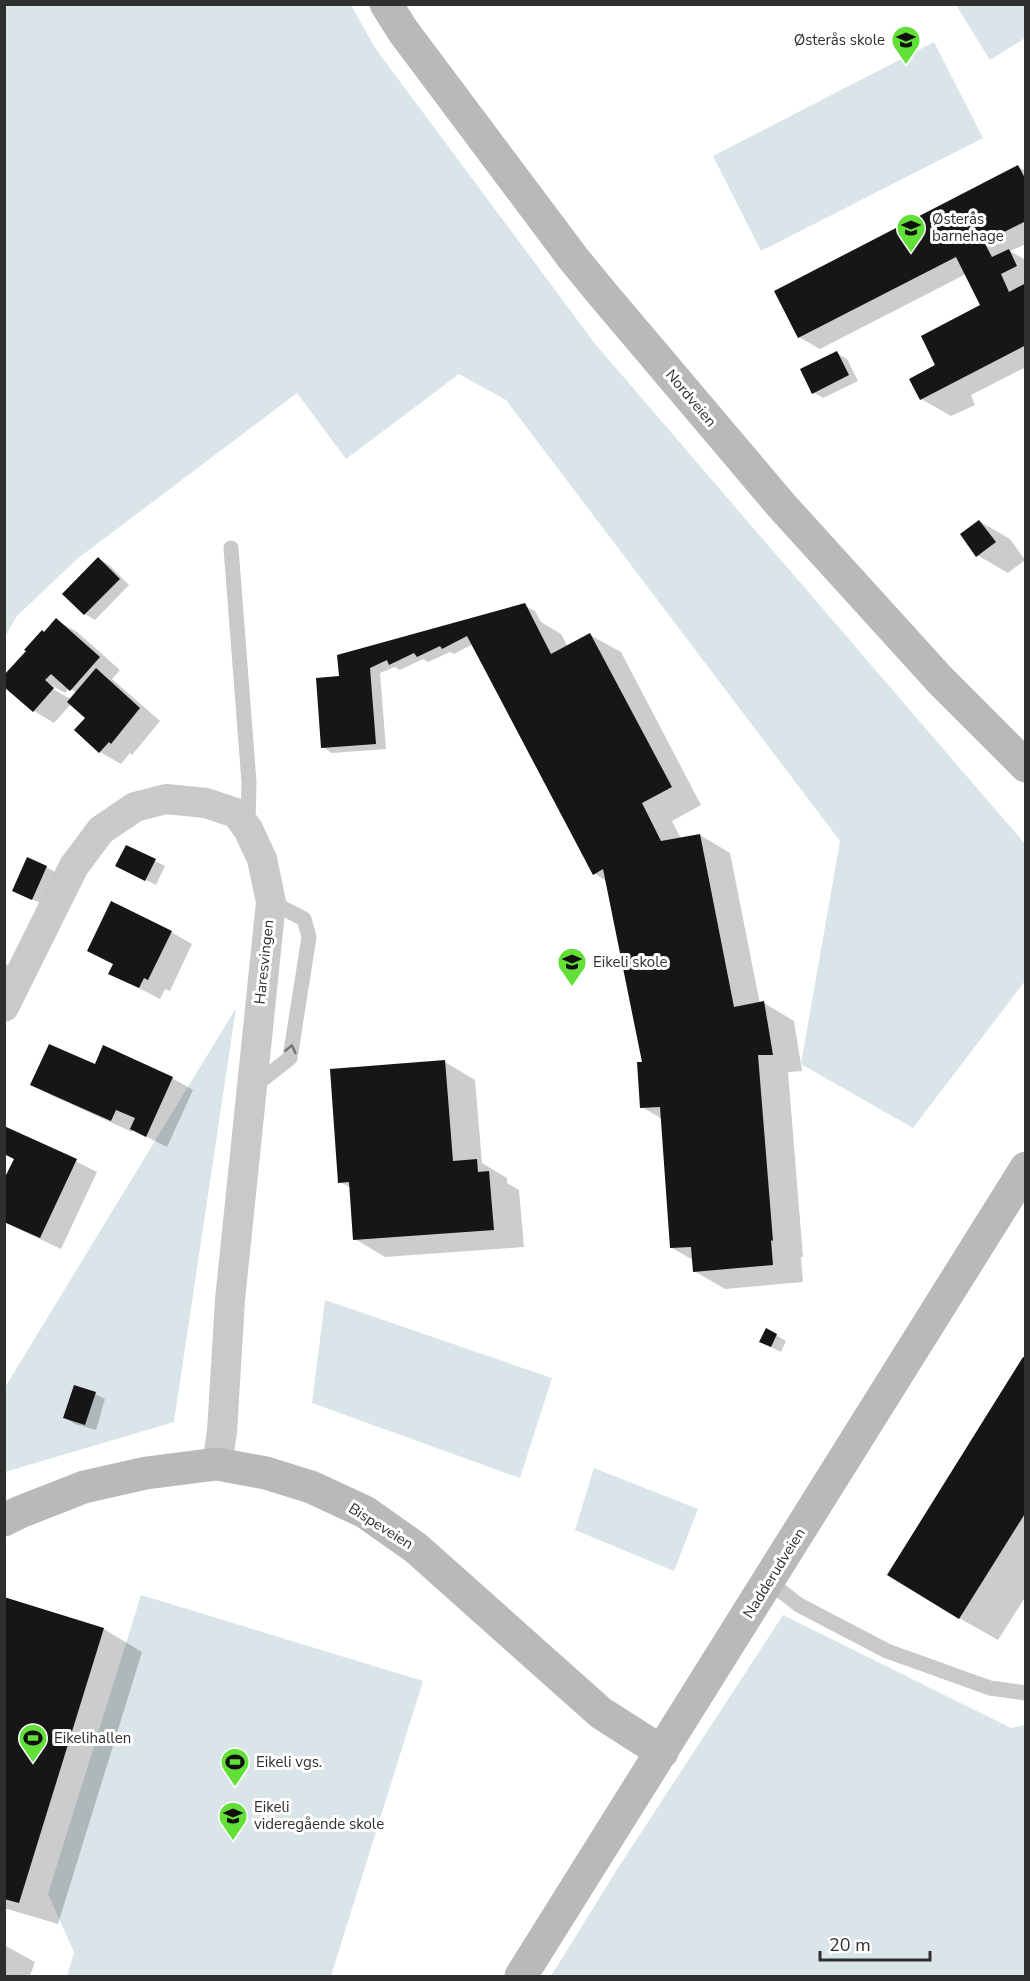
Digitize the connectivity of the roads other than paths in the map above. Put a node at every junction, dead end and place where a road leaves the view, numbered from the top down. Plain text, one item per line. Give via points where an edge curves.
1 (387, 4) edge
2 (231, 548) dead end
3 (1026, 766) edge
4 (248, 829) junction
5 (271, 903) junction
6 (4, 1007) edge
7 (251, 1089) junction
8 (1026, 1168) edge
9 (217, 1464) junction
10 (4, 1520) edge
11 (768, 1581) junction
12 (1026, 1693) edge
13 (662, 1752) junction
14 (521, 1977) edge

1 - 3 main road, Nordveien via 403,31 573,258 645,345 781,506 940,680
2 - 4 lane via 249,782
4 - 5 street, Haresvingen via 262,859
4 - 6 street, Haresvingen via 236,813 206,803 166,799 135,807 101,830 74,866
5 - 7 street, Haresvingen
7 -> 5 lane via 290,1058 309,937 303,919
7 - 9 street, Haresvingen
8 - 11 main road, Nadderudveien
9 - 10 main road, Bispeveien via 146,1473 84,1487
9 - 13 main road, Bispeveien via 311,1487 364,1512 416,1548 601,1713
11 - 12 lane via 799,1605 887,1651 990,1688
11 - 13 main road, Nadderudveien
13 - 14 main road, Nadderudveien

